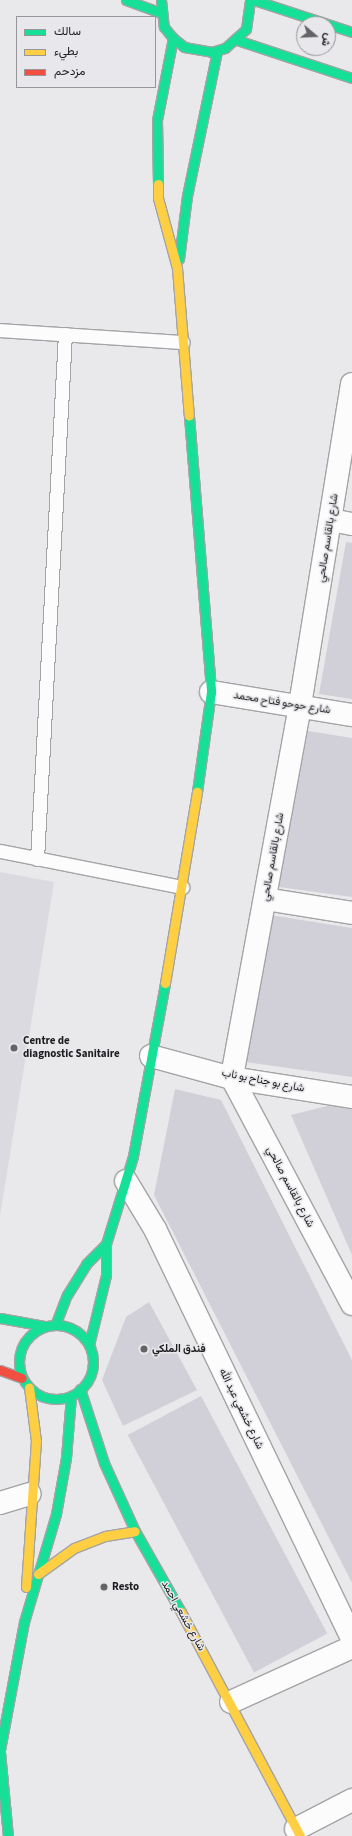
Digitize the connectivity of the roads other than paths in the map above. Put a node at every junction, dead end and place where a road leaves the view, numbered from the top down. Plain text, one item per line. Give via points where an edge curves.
1 (126, 0) edge
2 (161, 0) edge
3 (250, 0) edge
4 (254, 0) edge
5 (161, 13) junction
6 (352, 32) edge
7 (173, 38) junction
8 (237, 40) junction
9 (217, 51) junction
10 (352, 78) edge
11 (177, 268) junction
12 (0, 330) edge
13 (65, 334) junction
14 (182, 342) junction
15 (352, 384) edge
16 (342, 522) edge
17 (211, 692) junction
18 (300, 706) junction
19 (352, 715) edge
20 (0, 851) edge
21 (37, 859) junction
22 (182, 887) junction
23 (266, 899) junction
24 (352, 913) edge
25 (151, 1056) junction
26 (232, 1078) junction
27 (352, 1097) edge
28 (126, 1181) junction
29 (106, 1244) junction
30 (345, 1277) edge
31 (352, 1304) edge
32 (0, 1318) edge
33 (56, 1323) junction
34 (46, 1326) junction
35 (89, 1345) junction
36 (0, 1370) edge
37 (22, 1378) junction
38 (28, 1387) junction
39 (80, 1389) junction
40 (71, 1396) junction
41 (30, 1494) junction
42 (0, 1504) edge
43 (135, 1531) junction
44 (38, 1574) junction
45 (24, 1622) junction
46 (352, 1639) edge
47 (352, 1647) edge
48 (231, 1702) junction
49 (0, 1751) edge
50 (352, 1800) edge
51 (298, 1832) edge
52 (8, 1836) edge

1 - 5 street
2 - 5 street
3 - 8 street via 250,16 246,29
4 - 6 street
5 - 7 street via 164,27
7 - 9 street via 184,47 197,52
7 - 11 street via 157,120 158,190
8 - 9 street
8 - 10 street
9 - 11 street via 187,196
11 - 14 street
12 - 13 lane
13 - 14 lane
13 - 21 lane
14 - 17 street
15 - 16 street, شارع بالقاسم صالحي
16 - 18 street, شارع بالقاسم صالحي
17 - 18 street, شارع حوحو فتاح محمد
17 - 22 street
18 - 19 street, شارع حوحو فتاح محمد
18 - 23 street, شارع بالقاسم صالحي
20 - 21 lane
21 - 22 lane
22 - 25 street
23 - 24 street
23 - 26 street, شارع بالقاسم صالحي
25 - 26 street, شارع بو جناح بو ناب
25 - 28 street via 134,1156
26 - 27 street, شارع بو جناح بو ناب
26 - 30 street, شارع بالقاسم صالحي
28 - 29 street
28 - 46 street, شارع خشعي عبد الله via 155,1229
29 - 33 street via 86,1264 67,1295
29 - 35 street via 106,1275
30 - 31 street, شارع بالقاسم صالحي
32 - 34 street
33 - 34 street
33 - 35 street via 70,1328
34 - 37 street via 25,1341 20,1353
35 - 39 street via 92,1370
36 - 37 street
37 - 38 street
38 - 40 street via 48,1398
38 - 41 street via 36,1442
39 - 40 street
39 - 43 street, شارع خشعي احمد via 104,1463
40 - 44 street via 66,1458 56,1514
41 - 42 street
41 - 45 street
43 - 44 street via 105,1536 74,1548
43 - 48 street, شارع خشعي احمد
44 - 45 street
45 - 49 street
47 - 48 street
48 - 51 street, شارع خشعي احمد
49 - 52 street
50 - 51 street

